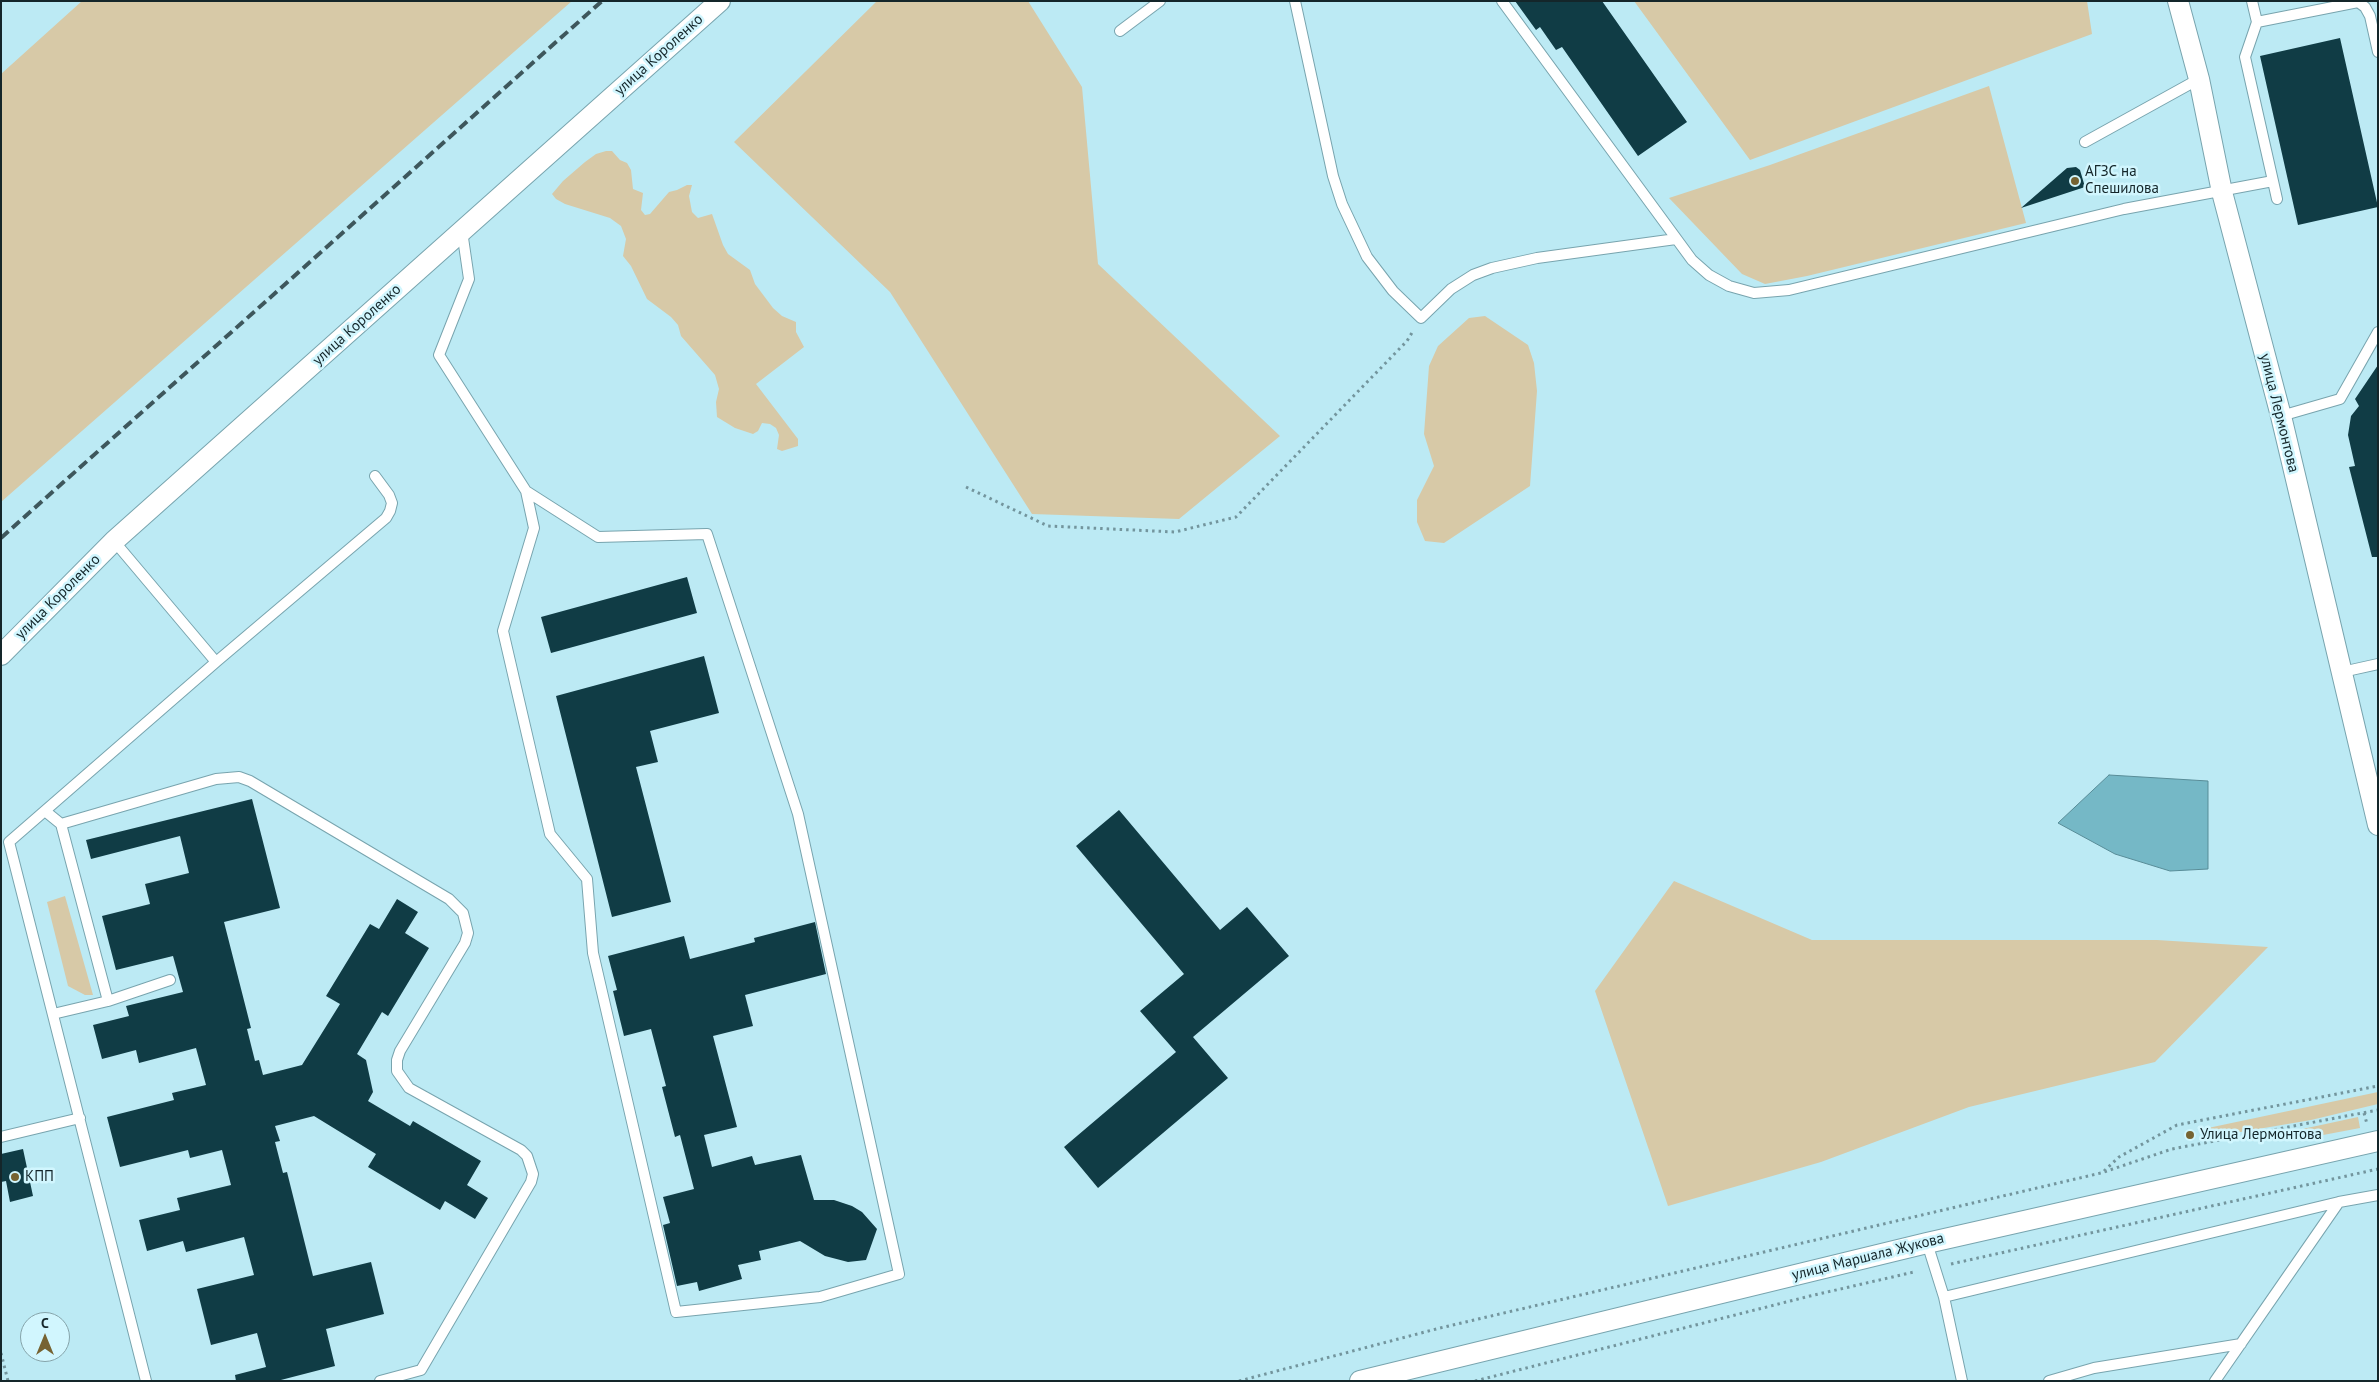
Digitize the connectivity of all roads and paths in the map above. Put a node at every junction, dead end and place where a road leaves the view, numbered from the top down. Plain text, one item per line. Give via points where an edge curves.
1 (720, 1) edge
2 (1160, 1) edge
3 (1295, 1) edge
4 (1502, 1) edge
5 (2178, 1) edge
6 (2252, 1) edge
7 (2257, 22) junction
8 (1120, 31) dead end
9 (2378, 52) edge
10 (2198, 79) junction
11 (2084, 142) dead end
12 (2273, 181) junction
13 (2222, 192) junction
14 (2277, 199) dead end
15 (462, 231) junction
16 (1676, 239) junction
17 (1421, 318) junction
18 (2378, 332) edge
19 (2281, 416) junction
20 (375, 476) dead end
21 (966, 487) dead end
22 (526, 491) junction
23 (114, 541) junction
24 (1, 655) edge
25 (216, 662) junction
26 (2378, 664) edge
27 (2342, 672) junction
28 (45, 811) junction
29 (61, 824) junction
30 (2378, 825) edge
31 (170, 980) dead end
32 (108, 1001) junction
33 (53, 1014) junction
34 (2378, 1086) edge
35 (2378, 1110) edge
36 (2364, 1113) junction
37 (80, 1118) junction
38 (2372, 1133) edge
39 (1, 1137) edge
40 (2376, 1162) dead end
41 (2378, 1169) edge
42 (2101, 1173) junction
43 (2378, 1195) edge
44 (2339, 1202) junction
45 (1927, 1243) junction
46 (1951, 1264) dead end
47 (1914, 1272) dead end
48 (1944, 1297) junction
49 (2241, 1344) junction
50 (1, 1353) edge
51 (8, 1381) edge
52 (146, 1381) edge
53 (380, 1381) edge
54 (1239, 1381) edge
55 (1360, 1381) edge
56 (1475, 1381) edge
57 (1962, 1381) edge
58 (2049, 1381) edge
59 (2215, 1381) edge

1 - 15 street, улица Короленко
2 - 8 lane
3 - 17 lane via 1342,204 1367,257 1393,291
4 - 16 lane
5 - 10 street, улица Лермонтова
6 - 7 lane
7 - 9 lane via 2358,2 2370,16
7 - 12 lane via 2245,57
10 - 11 lane
10 - 13 street, улица Лермонтова
12 - 13 lane
12 - 14 lane
13 - 16 lane via 2124,210 1789,290 1754,293 1729,286 1692,260
13 - 19 street, улица Лермонтова
15 - 22 lane via 469,279 439,355
15 - 23 street, улица Короленко
16 - 17 lane via 1538,258 1492,268 1451,289
17 - 21 path via 1407,340 1236,517 1175,532 1048,526
18 - 19 lane via 2340,400
19 - 27 street, улица Лермонтова
20 - 25 lane via 392,504 386,518
22 - 22 lane via 534,528 503,631 550,834 587,879 593,953 676,1312 820,1297 899,1274 798,814 707,534 598,537
23 - 24 street, улица Короленко
23 - 25 lane
25 - 28 lane
26 - 27 lane
27 - 30 street, улица Лермонтова
28 - 29 lane
28 - 33 lane via 9,842
29 - 32 lane
29 - 53 lane via 216,779 239,777 448,899 463,913 468,933 465,943 400,1051 397,1071 409,1088 521,1150 527,1156 533,1174 422,1370
31 - 32 lane
32 - 33 lane
33 - 37 lane
34 - 42 path via 2177,1125 2120,1157
35 - 36 path
36 - 38 path
36 - 42 path via 2172,1149
37 - 39 lane
37 - 52 lane
38 - 45 street, улица Маршала Жукова
40 - 41 path
41 - 46 path
42 - 54 path via 1440,1328
43 - 44 lane
44 - 48 lane
44 - 49 lane
45 - 48 lane
45 - 55 street, улица Маршала Жукова
47 - 56 path
48 - 57 lane
49 - 58 lane via 2094,1368
49 - 59 lane
50 - 51 path

